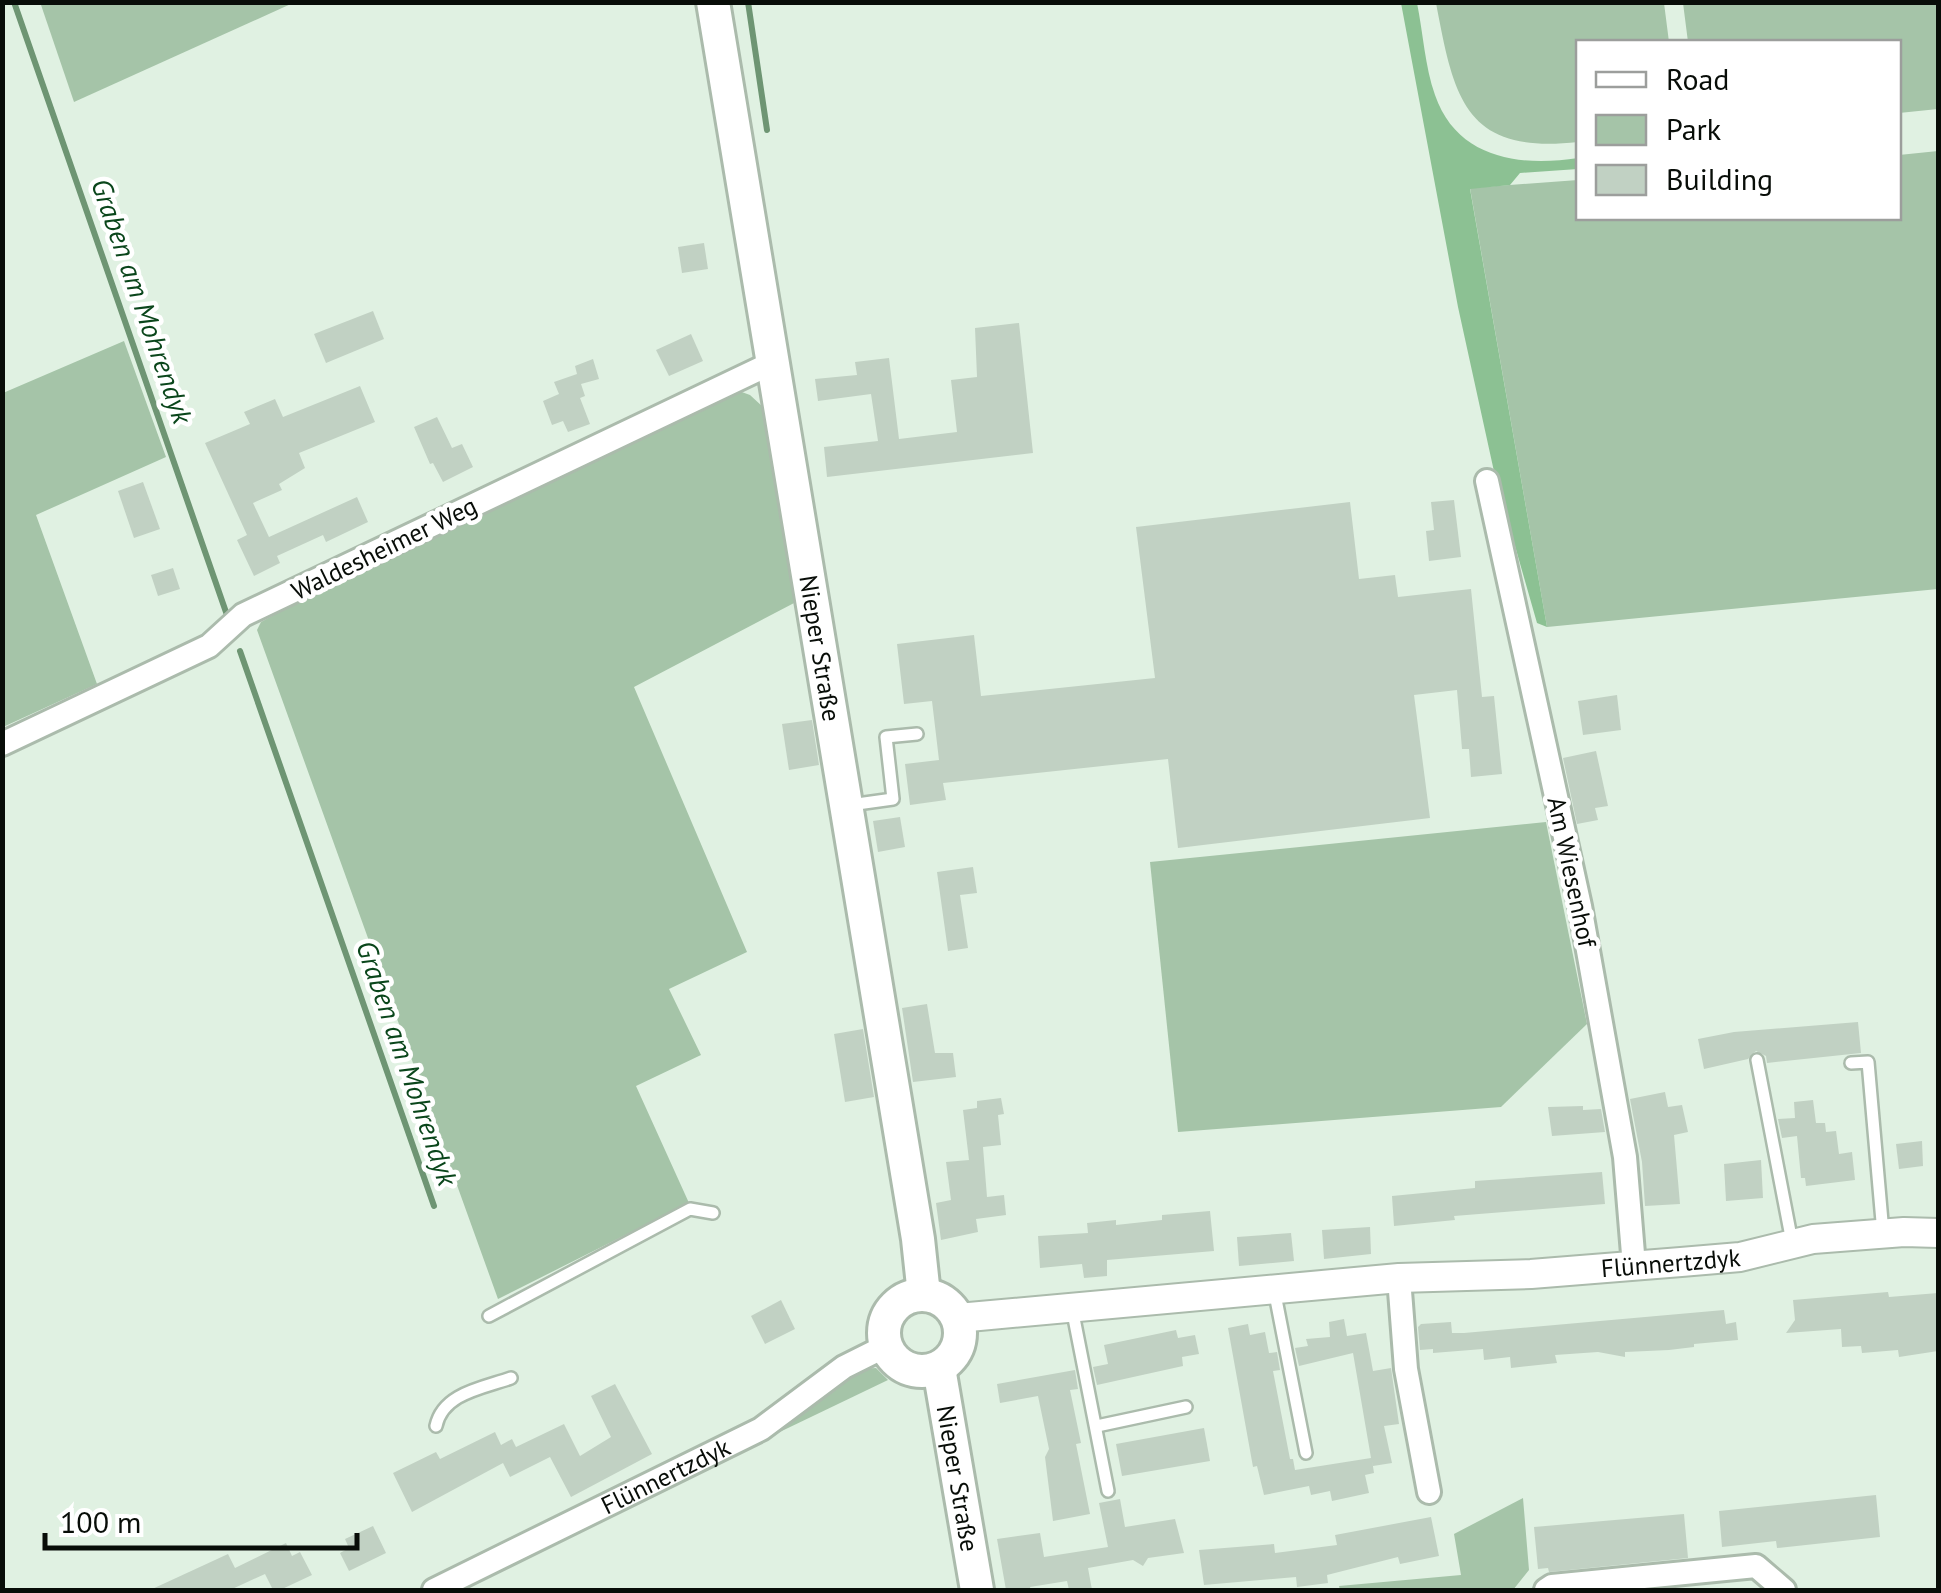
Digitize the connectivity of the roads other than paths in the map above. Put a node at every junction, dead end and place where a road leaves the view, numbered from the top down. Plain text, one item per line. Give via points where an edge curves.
1 (713, 2) edge
2 (774, 362) junction
3 (1487, 481) dead end
4 (917, 734) dead end
5 (2, 744) edge
6 (846, 806) junction
7 (1757, 1060) dead end
8 (1851, 1063) dead end
9 (714, 1214) dead end
10 (1883, 1233) junction
11 (1938, 1233) edge
12 (1793, 1244) junction
13 (1634, 1266) junction
14 (1400, 1278) junction
15 (1274, 1289) junction
16 (924, 1295) junction
17 (1072, 1308) junction
18 (488, 1316) dead end
19 (958, 1318) junction
20 (886, 1346) junction
21 (939, 1368) junction
22 (510, 1378) dead end
23 (1186, 1407) dead end
24 (436, 1426) dead end
25 (1096, 1426) junction
26 (1306, 1454) dead end
27 (1108, 1491) dead end
28 (1429, 1492) dead end
29 (434, 1590) edge
30 (976, 1590) edge
31 (1546, 1590) edge
32 (1784, 1590) edge

1 - 2 main road, Nieper Straße
2 - 5 street, Waldesheimer Weg via 242,615 209,646
2 - 6 main road, Nieper Straße
3 - 13 street, Am Wiesenhof via 1584,924 1625,1157
4 - 6 lane via 886,737 893,799
6 - 16 main road, Nieper Straße
7 - 12 lane
8 - 10 lane via 1868,1062
9 - 18 lane via 690,1209
10 - 11 street, Flünnertzdyk
10 - 12 street, Flünnertzdyk
12 - 13 street, Flünnertzdyk via 1740,1257
13 - 14 street, Flünnertzdyk
14 - 15 street, Flünnertzdyk
14 - 28 street via 1406,1369
15 - 17 street, Flünnertzdyk
15 - 26 lane
16 - 19 main road via 944,1301
16 - 20 main road via 895,1306 885,1325
17 - 19 street, Flünnertzdyk
17 - 25 lane
19 - 21 main road via 960,1341
20 - 21 main road, Nieper Straße via 914,1371
20 - 29 street, Flünnertzdyk via 844,1367 760,1429
21 - 30 main road, Nieper Straße
22 - 24 lane via 451,1400
23 - 25 lane
25 - 27 lane
31 - 32 street via 1756,1566

